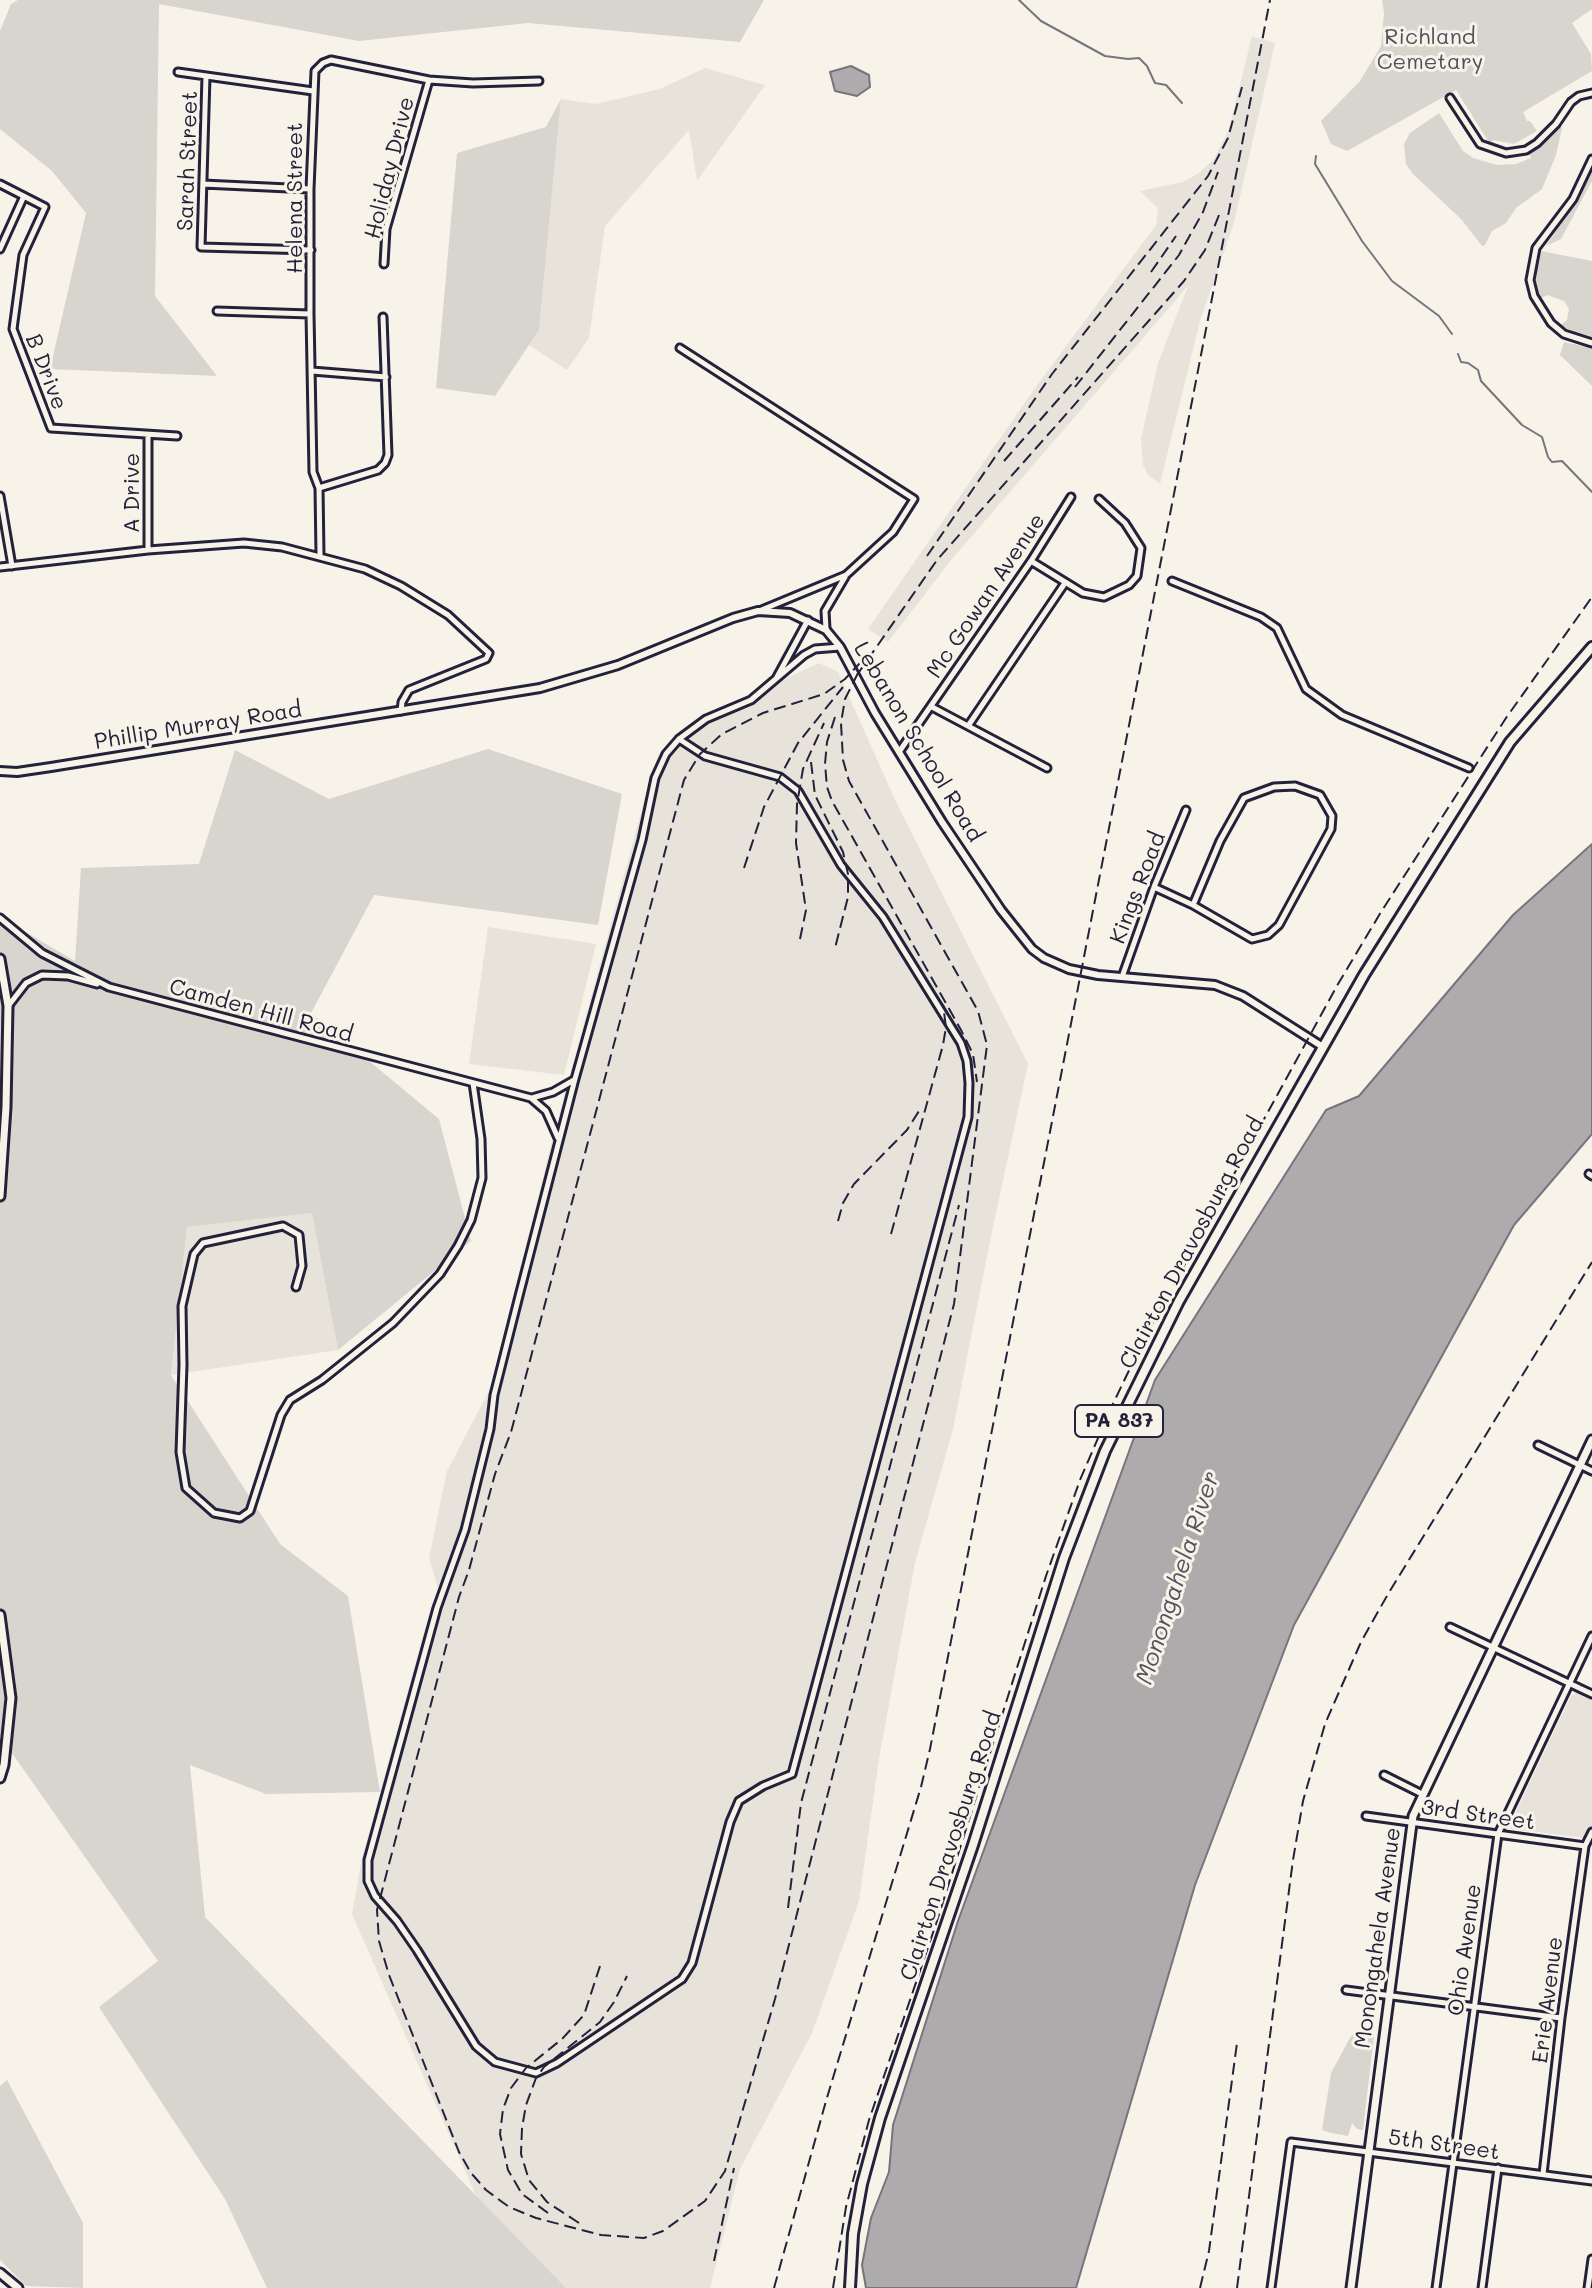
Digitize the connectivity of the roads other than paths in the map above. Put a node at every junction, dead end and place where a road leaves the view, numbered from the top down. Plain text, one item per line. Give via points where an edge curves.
1 (178, 72) dead end
2 (206, 76) junction
3 (429, 80) junction
4 (539, 81) dead end
5 (313, 91) junction
6 (1592, 93) edge
7 (1450, 98) dead end
8 (1592, 159) edge
9 (0, 184) edge
10 (203, 184) junction
11 (310, 189) junction
12 (24, 196) junction
13 (0, 249) edge
14 (311, 250) junction
15 (384, 264) dead end
16 (217, 311) dead end
17 (310, 314) junction
18 (383, 317) dead end
19 (1592, 343) edge
20 (680, 348) dead end
21 (312, 371) junction
22 (386, 377) junction
23 (148, 436) junction
24 (177, 436) dead end
25 (319, 488) junction
26 (0, 496) edge
27 (1071, 497) dead end
28 (1099, 499) dead end
29 (148, 550) junction
30 (320, 555) junction
31 (1031, 561) junction
32 (12, 566) junction
33 (0, 567) edge
34 (846, 575) junction
35 (1172, 581) dead end
36 (1065, 583) junction
37 (758, 611) junction
38 (808, 620) junction
39 (826, 630) junction
40 (840, 647) junction
41 (1592, 647) edge
42 (775, 682) junction
43 (932, 707) junction
44 (401, 712) junction
45 (968, 726) junction
46 (679, 739) junction
47 (899, 752) junction
48 (1047, 768) dead end
49 (1469, 768) dead end
50 (0, 771) edge
51 (1186, 810) dead end
52 (1154, 887) junction
53 (1193, 905) junction
54 (0, 918) edge
55 (0, 959) edge
56 (1122, 978) junction
57 (109, 987) junction
58 (8, 1006) junction
59 (1323, 1047) junction
60 (575, 1079) junction
61 (473, 1083) junction
62 (531, 1098) junction
63 (559, 1141) junction
64 (0, 1196) edge
65 (296, 1287) dead end
66 (1592, 1440) edge
67 (1538, 1445) dead end
68 (1580, 1465) junction
69 (1592, 1471) edge
70 (0, 1615) edge
71 (1450, 1627) dead end
72 (1592, 1636) edge
73 (1493, 1647) junction
74 (1570, 1683) junction
75 (1592, 1694) edge
76 (1384, 1775) dead end
77 (0, 1778) edge
78 (1422, 1794) junction
79 (1366, 1816) dead end
80 (1411, 1822) junction
81 (1592, 1832) edge
82 (1498, 1834) junction
83 (1585, 1846) junction
84 (1346, 1990) dead end
85 (1389, 1995) junction
86 (1473, 2006) junction
87 (1561, 2018) junction
88 (1368, 2151) junction
89 (1451, 2163) junction
90 (1498, 2168) junction
91 (1543, 2174) junction
92 (1592, 2181) edge
93 (1592, 2259) edge
94 (0, 2273) edge
95 (18, 2288) edge
96 (850, 2288) edge
97 (1271, 2288) edge
98 (1351, 2288) edge
99 (1436, 2288) edge
100 (1482, 2288) edge
101 (1588, 2288) edge

1 - 2 street
2 - 5 street
2 - 10 street, Sarah Street
3 - 4 street, Helena Street
3 - 5 street, Helena Street via 331,60 315,71
3 - 15 street, Holiday Drive via 386,229
5 - 11 street, Helena Street
6 - 7 street via 1571,102 1537,143 1506,153 1480,144
8 - 19 street via 1573,199 1536,248 1530,280 1551,323
9 - 12 street
10 - 11 street
10 - 14 street, Sarah Street via 201,247
11 - 14 street, Helena Street
12 - 13 street
12 - 23 street, B Drive via 45,207 23,255 13,329 51,428
14 - 17 street, Helena Street
16 - 17 street
17 - 21 street, Helena Street
18 - 22 street
20 - 34 street via 914,499 893,532
21 - 22 street
21 - 25 street, Helena Street via 313,472
22 - 25 street via 385,463 378,470
23 - 24 street, B Drive
23 - 29 street, A Drive
25 - 30 street, Helena Street
26 - 32 street
27 - 31 street, Mc Gowan Avenue
28 - 36 street via 1113,509 1141,548 1137,576 1104,597
29 - 30 street via 244,543
29 - 32 street
30 - 44 street via 401,586 448,615 489,653 486,659 409,690
31 - 36 street
31 - 43 street, Mc Gowan Avenue
32 - 33 street
34 - 37 street
34 - 39 street via 825,611
35 - 49 street via 1277,628 1306,689 1342,715
36 - 45 street
37 - 38 street, Lebanon School Road
37 - 44 street, Lebanon School Road via 580,678
38 - 39 street, Lebanon School Road
38 - 42 street
39 - 40 street, Lebanon School Road
40 - 42 street via 815,649
40 - 47 street, Lebanon School Road
41 - 59 main road, Clairton Dravosburg Road / PA 837 via 1486,777
42 - 46 street
43 - 45 street
43 - 47 street, Mc Gowan Avenue
44 - 50 street, Phillip Murray Road
45 - 48 street
46 - 60 street via 655,778
46 - 63 street via 705,756 780,777 798,791 841,865 883,917 961,1043 967,1061 968,1117 792,1774 739,1801 692,1963 682,1979 536,2073 495,2062 476,2046 417,1950 375,1896 368,1881 368,1860 437,1608 465,1530
47 - 56 street, Lebanon School Road via 1032,949 1069,969
51 - 52 street, Kings Road
52 - 53 street
52 - 56 street, Kings Road
53 - 53 street via 1252,939 1268,935 1279,925 1327,841 1332,816 1327,803 1295,786 1244,798
54 - 57 street, Camden Hill Road via 42,953
55 - 58 main road
56 - 59 street, Lebanon School Road via 1215,985 1243,996
57 - 58 street via 42,975 26,983
57 - 61 street, Camden Hill Road
58 - 64 main road
59 - 96 main road, Clairton Dravosburg Road / PA 837 via 1173,1313 1084,1501 870,2148 853,2234
60 - 62 street
60 - 63 street
61 - 62 street, Camden Hill Road
61 - 65 street via 482,1178 458,1246 440,1274 393,1323 290,1400 250,1511 240,1518 214,1513 186,1488 180,1452 182,1306 194,1254 203,1243 283,1226 299,1235 302,1266
62 - 63 street via 546,1111
66 - 68 main road, Monongahela Avenue
67 - 68 street
68 - 69 street
68 - 73 main road, Monongahela Avenue
70 - 77 main road via 11,1698
71 - 73 street
72 - 74 street, Ohio Avenue
73 - 74 street
73 - 78 main road, Monongahela Avenue
74 - 75 street
74 - 82 street, Ohio Avenue
76 - 78 street, 3rd Street
78 - 80 main road, Monongahela Avenue
79 - 80 street, 3rd Street
80 - 82 street, 3rd Street
80 - 85 main road, Monongahela Avenue
81 - 83 street, Erie Avenue
82 - 83 street, 3rd Street
82 - 86 street, Ohio Avenue
83 - 87 street, Erie Avenue
84 - 85 street
85 - 86 street
85 - 88 main road, Monongahela Avenue
86 - 87 street
86 - 89 street, Ohio Avenue
87 - 91 street, Erie Avenue
88 - 89 street, 5th Street
88 - 97 street, 5th Street via 1291,2142
88 - 98 main road, Monongahela Avenue
89 - 90 street, 5th Street
89 - 99 street, Ohio Avenue
90 - 91 street, 5th Street
90 - 100 street
91 - 92 street, 5th Street
93 - 101 street
94 - 95 main road

